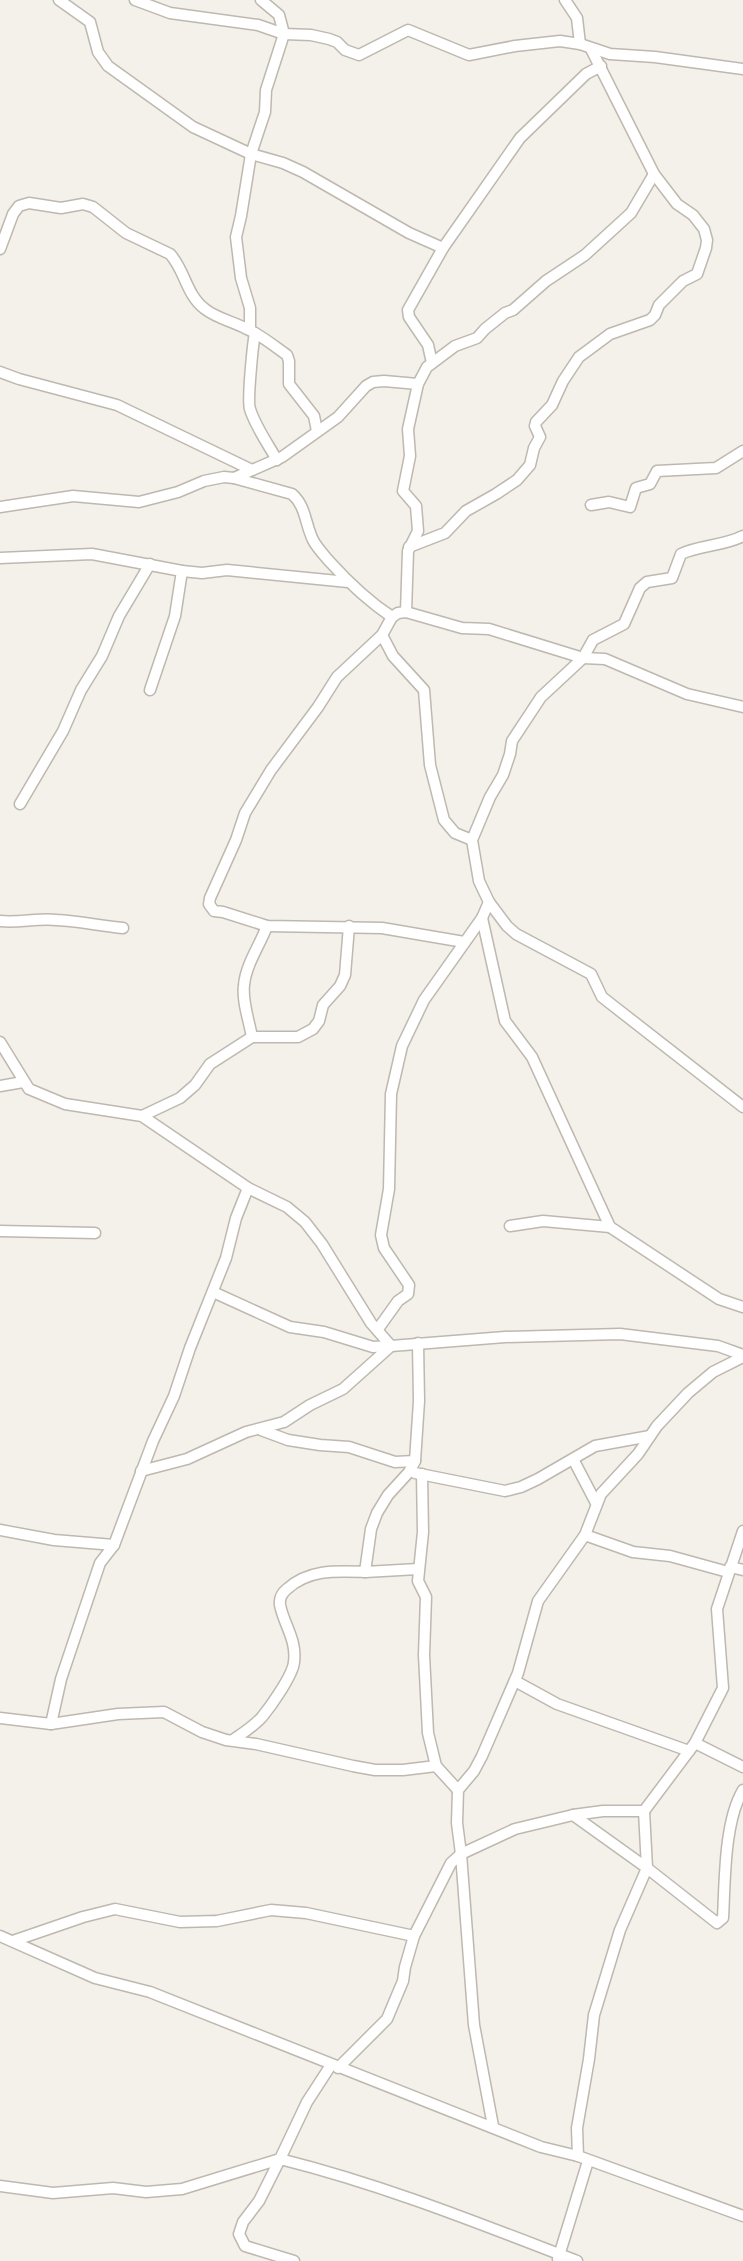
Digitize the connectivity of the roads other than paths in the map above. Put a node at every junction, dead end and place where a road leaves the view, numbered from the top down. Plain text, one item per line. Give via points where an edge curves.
1 (59, 0) edge
2 (135, 0) edge
3 (261, 0) edge
4 (565, 0) edge
5 (285, 34) junction
6 (580, 44) junction
7 (591, 49) junction
8 (602, 66) junction
9 (743, 69) edge
10 (251, 154) junction
11 (654, 174) junction
12 (443, 248) junction
13 (0, 249) edge
14 (253, 331) junction
15 (432, 363) junction
16 (0, 372) edge
17 (418, 384) junction
18 (318, 431) junction
19 (743, 451) edge
20 (277, 460) junction
21 (252, 470) junction
22 (234, 478) junction
23 (591, 505) dead end
24 (0, 507) edge
25 (743, 536) edge
26 (409, 547) junction
27 (0, 558) edge
28 (150, 564) junction
29 (182, 571) junction
30 (348, 582) junction
31 (406, 612) junction
32 (392, 617) junction
33 (382, 635) junction
34 (583, 658) junction
35 (150, 690) dead end
36 (743, 707) edge
37 (20, 804) dead end
38 (472, 840) junction
39 (489, 902) junction
40 (482, 918) junction
41 (0, 921) edge
42 (267, 926) junction
43 (349, 926) junction
44 (123, 928) dead end
45 (464, 942) junction
46 (252, 1037) junction
47 (0, 1042) edge
48 (24, 1082) junction
49 (0, 1086) edge
50 (743, 1107) edge
51 (142, 1116) junction
52 (248, 1188) junction
53 (510, 1226) dead end
54 (610, 1227) junction
55 (0, 1231) edge
56 (95, 1233) dead end
57 (213, 1292) junction
58 (743, 1307) edge
59 (378, 1329) junction
60 (418, 1343) junction
61 (391, 1346) junction
62 (743, 1356) edge
63 (261, 1430) junction
64 (650, 1436) junction
65 (573, 1460) junction
66 (414, 1461) junction
67 (141, 1472) junction
68 (409, 1472) junction
69 (422, 1473) junction
70 (596, 1503) junction
71 (0, 1530) edge
72 (743, 1531) edge
73 (585, 1535) junction
74 (114, 1545) junction
75 (418, 1569) junction
76 (729, 1570) junction
77 (743, 1570) edge
78 (365, 1572) junction
79 (514, 1681) junction
80 (0, 1718) edge
81 (51, 1724) junction
82 (233, 1740) junction
83 (692, 1747) junction
84 (436, 1766) junction
85 (743, 1767) edge
86 (458, 1790) junction
87 (743, 1790) edge
88 (644, 1811) junction
89 (573, 1815) junction
90 (461, 1854) junction
91 (647, 1868) junction
92 (414, 1935) junction
93 (0, 1936) edge
94 (13, 1941) junction
95 (334, 2066) junction
96 (493, 2127) junction
97 (280, 2159) junction
98 (583, 2159) junction
99 (0, 2186) edge
100 (743, 2216) edge
101 (558, 2257) edge
102 (294, 2261) edge
103 (578, 2261) edge

1 - 10 street via 90,22 98,52 108,66 193,127
2 - 5 street via 170,14 258,25
3 - 5 street via 279,15
4 - 6 street via 577,18
5 - 6 street via 333,40 359,55 408,30 469,55 560,41
5 - 10 street via 266,90 265,112
6 - 7 street
7 - 8 street
7 - 9 street
8 - 11 street
8 - 12 street via 586,74 520,138
10 - 12 street via 303,172
10 - 14 street via 236,243
11 - 15 street via 631,213 585,255 546,281 477,338 455,346
11 - 26 street via 676,204 693,215 704,229 706,248 697,274 659,305 650,320 610,334 573,365 552,405 536,422 540,437 526,471 466,511 445,533
12 - 15 street via 408,310 428,345
13 - 14 street via 20,206 88,205 126,232 170,254 205,310
14 - 18 street via 289,357 289,384 314,417
14 - 20 street via 249,406
15 - 17 street
16 - 21 street via 117,405
17 - 18 street via 373,382
17 - 26 street via 408,429 410,456 403,491 416,506 417,531
18 - 20 street
19 - 23 street via 716,468 657,471 650,484 636,488 630,507 609,502
20 - 21 street
21 - 22 street
22 - 24 street via 204,481 139,502 73,496
22 - 30 street via 298,499 313,540
25 - 34 street via 681,554 672,578 643,584 624,624 593,640
26 - 31 street
27 - 28 street via 92,554
28 - 29 street
28 - 37 street via 119,616 63,732
29 - 30 street via 227,570
29 - 35 street via 175,616
30 - 32 street
31 - 32 street
31 - 34 street via 462,628 493,629
32 - 33 street
33 - 38 street via 393,656 424,690 430,765 444,820 455,833
33 - 42 street via 338,676 271,770 245,813 210,898 214,911
34 - 36 street via 605,659 687,694
34 - 38 street via 541,697 512,741 503,775
38 - 39 street via 477,874
39 - 40 street
39 - 50 street via 516,934 591,974 602,997
40 - 45 street
40 - 54 street via 505,1021 532,1057
41 - 44 street via 59,920
42 - 43 street
42 - 46 street via 244,983
43 - 45 street
43 - 46 street via 345,975 323,1005 313,1029 298,1037
45 - 59 street via 411,1025 391,1094 389,1189 381,1235 384,1248 410,1290
46 - 51 street via 210,1064 195,1086 180,1098
47 - 48 street
48 - 49 street
48 - 51 street via 29,1089 65,1104
51 - 52 street
52 - 57 street
52 - 59 street via 287,1207 304,1222
53 - 54 street via 543,1221
54 - 58 street via 719,1299
55 - 56 street
57 - 61 street via 290,1328 324,1332 373,1347
57 - 67 street
59 - 61 street
60 - 61 street
60 - 62 street via 620,1334 718,1346
60 - 66 street
61 - 63 street via 343,1389 284,1422
62 - 64 street via 700,1381
63 - 66 street via 288,1440 350,1447 395,1462
63 - 67 street via 246,1432 187,1459
64 - 65 street via 595,1446
64 - 70 street
65 - 69 street via 505,1491
65 - 70 street
66 - 68 street
67 - 74 street
68 - 69 street
68 - 78 street via 377,1513
69 - 75 street via 423,1532
70 - 73 street
71 - 74 street
72 - 76 street
73 - 76 street via 633,1552
73 - 79 street via 538,1601
74 - 81 street via 100,1563 61,1679
75 - 78 street
75 - 84 street via 418,1581 426,1597 428,1733
76 - 77 street
76 - 83 street via 717,1609 723,1688
78 - 82 street via 312,1574 283,1592 280,1606 295,1648 294,1664 261,1717
79 - 83 street via 557,1704
79 - 86 street via 482,1756
80 - 81 street
81 - 82 street via 164,1712 201,1732
82 - 84 street via 375,1770
83 - 85 street
83 - 88 street
84 - 86 street
86 - 90 street
87 - 91 street via 735,1808 726,1862 721,1922 712,1921
88 - 89 street
88 - 91 street
89 - 90 street via 515,1829
89 - 91 street
90 - 92 street via 451,1863
90 - 96 street via 474,2025
91 - 98 street via 620,1930 597,2005 577,2128
92 - 94 street via 306,1913 271,1910 217,1921 180,1922 115,1910
92 - 95 street via 403,1981 387,2019
93 - 94 street
94 - 95 street via 95,1978 150,1992
95 - 96 street
95 - 97 street via 307,2102
96 - 98 street
97 - 99 street via 182,2189 146,2192 113,2188 53,2193
97 - 101 street via 342,2174 465,2217
97 - 102 street via 239,2234 245,2246
98 - 100 street
98 - 101 street
101 - 103 street

